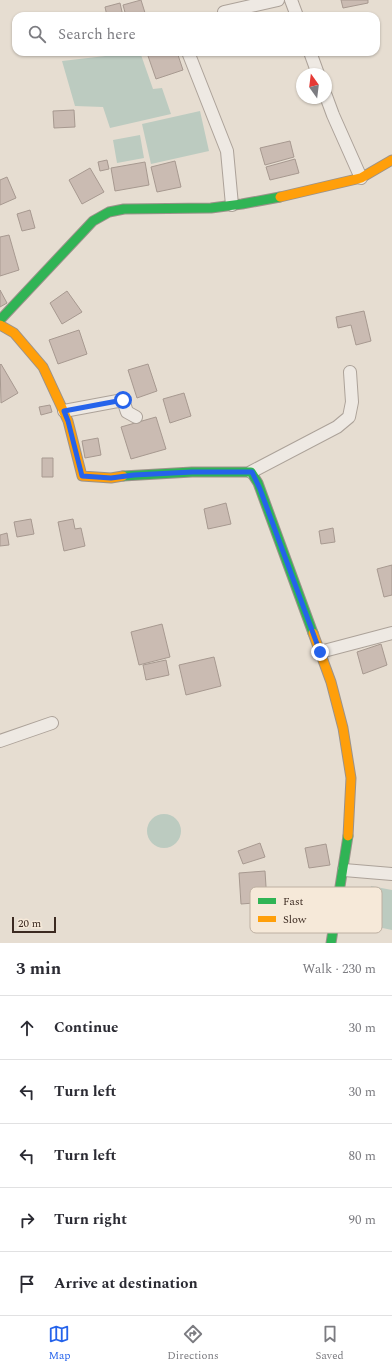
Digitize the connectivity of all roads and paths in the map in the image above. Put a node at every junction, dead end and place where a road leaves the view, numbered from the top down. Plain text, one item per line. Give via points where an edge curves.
1 (278, 0) edge
2 (291, 0) edge
3 (224, 12) dead end
4 (296, 12) edge
5 (190, 56) edge
6 (311, 56) edge
7 (316, 68) edge
8 (329, 104) edge
9 (392, 160) edge
10 (361, 178) junction
11 (232, 205) junction
12 (0, 320) edge
13 (0, 325) edge
14 (350, 372) dead end
15 (64, 411) junction
16 (136, 417) dead end
17 (252, 472) junction
18 (392, 633) edge
19 (320, 652) junction
20 (52, 723) dead end
21 (0, 741) edge
22 (344, 870) junction
23 (392, 874) edge
24 (341, 887) edge
25 (333, 933) edge
26 (331, 943) edge

1 - 3 street
2 - 4 street
5 - 11 street via 227,150
6 - 7 street
8 - 10 street
9 - 10 street
10 - 11 street
11 - 12 street via 109,212 93,221
13 - 15 street via 14,334 43,367
14 - 17 street via 352,402 348,417 337,427
15 - 16 street via 123,400 127,412
15 - 17 street via 82,476 111,478 185,472
17 - 19 street
18 - 19 street
19 - 22 street via 343,728 351,778 348,844
20 - 21 street
22 - 23 street
22 - 24 street
25 - 26 street

